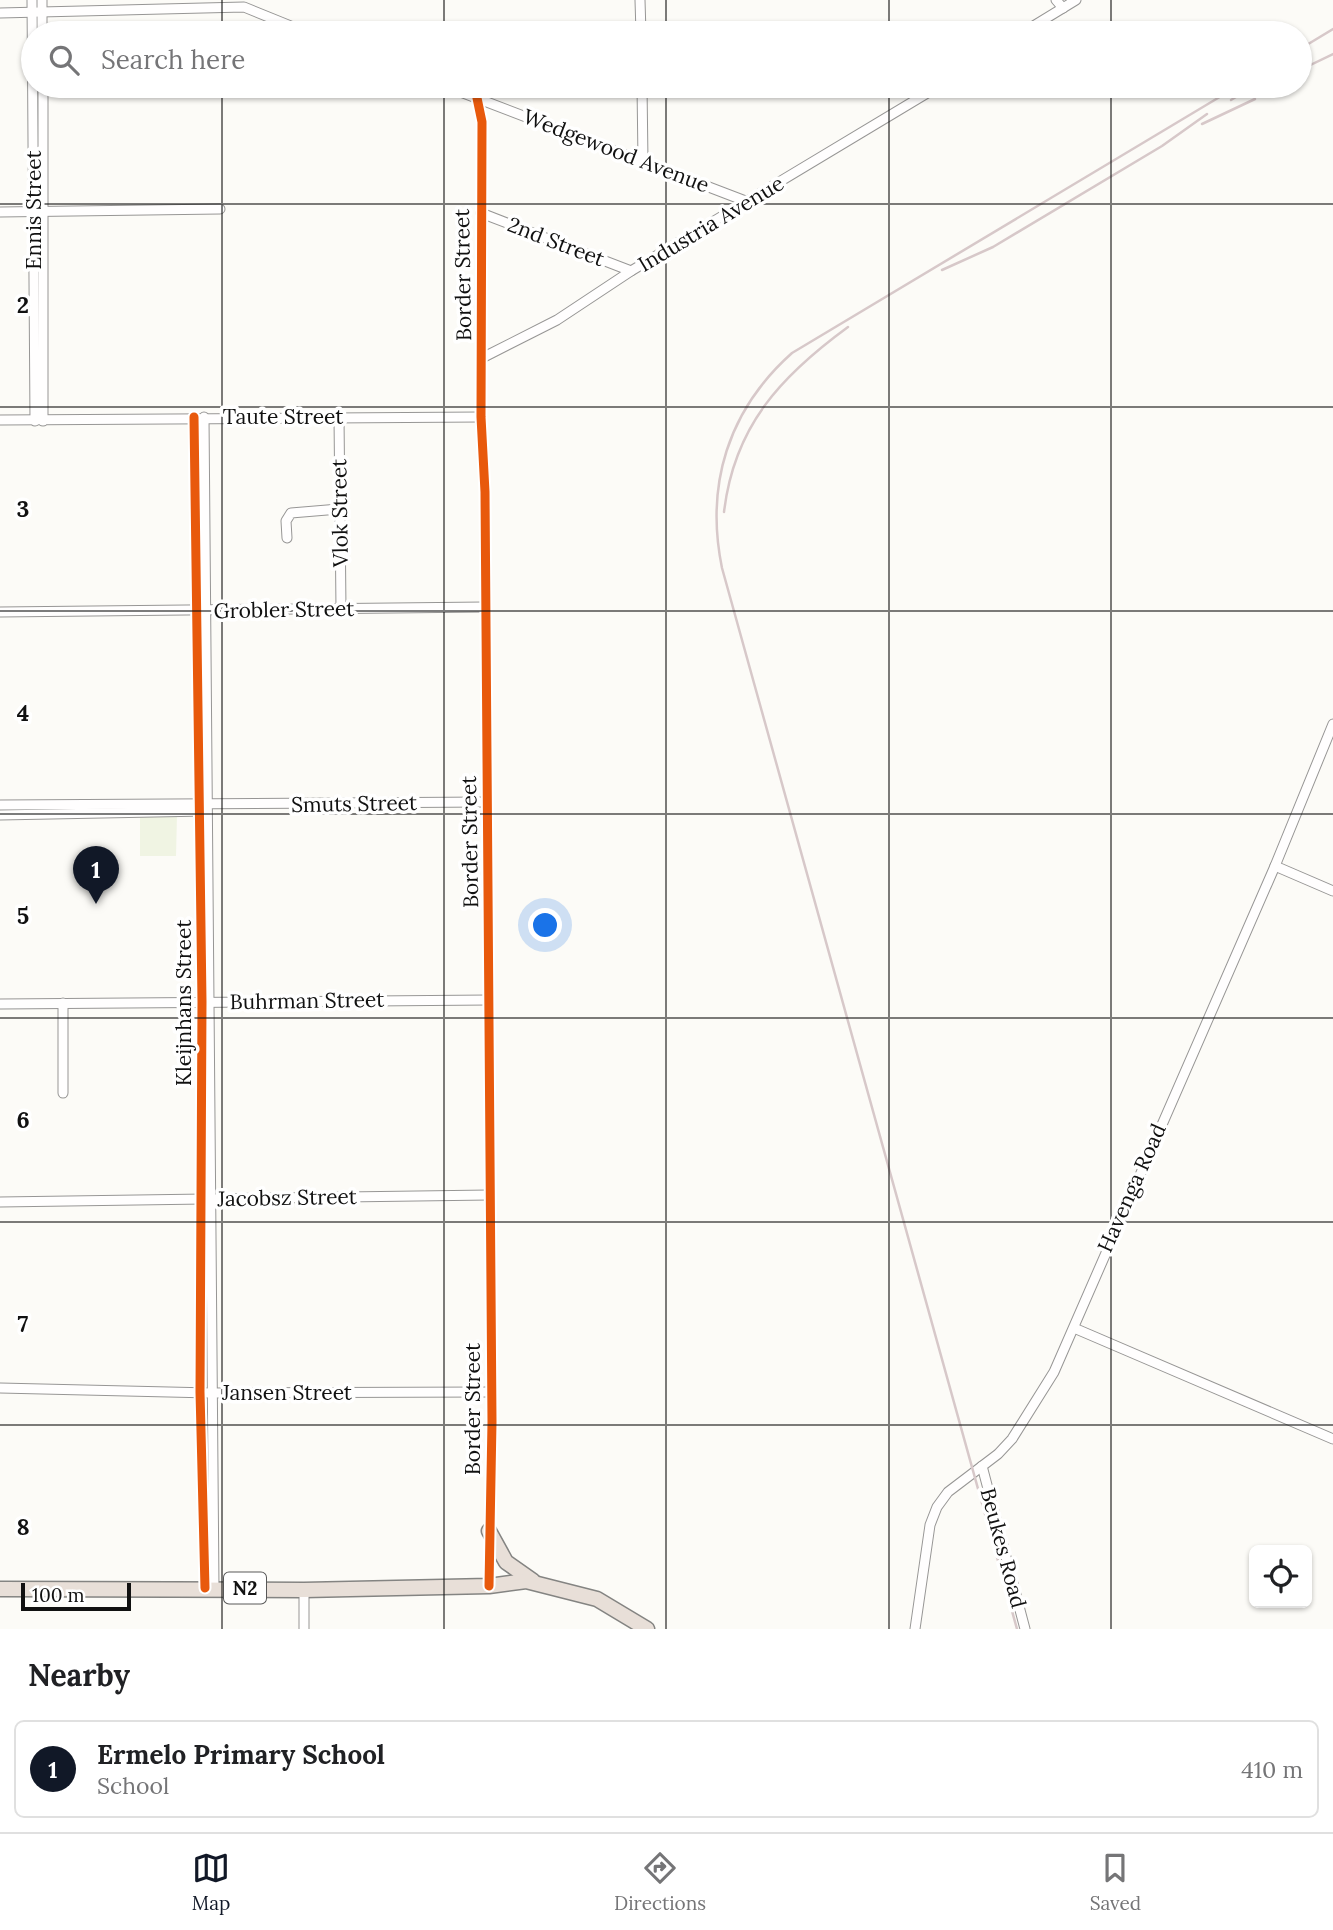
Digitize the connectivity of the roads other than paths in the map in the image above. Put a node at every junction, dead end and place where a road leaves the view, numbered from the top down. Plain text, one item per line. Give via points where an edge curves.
1 (32, 0) edge
2 (42, 0) edge
3 (640, 0) edge
4 (1056, 0) edge
5 (1076, 0) edge
6 (244, 3) edge
7 (1063, 8) junction
8 (37, 12) junction
9 (0, 13) edge
10 (37, 21) edge
11 (39, 21) edge
12 (282, 21) edge
13 (641, 21) edge
14 (1042, 21) edge
15 (38, 98) edge
16 (43, 98) edge
17 (477, 98) joint
18 (642, 98) edge
19 (919, 98) edge
20 (643, 161) junction
21 (748, 202) junction
22 (220, 209) dead end
23 (0, 212) edge
24 (39, 212) junction
25 (481, 213) junction
26 (631, 271) junction
27 (482, 358) junction
28 (339, 416) junction
29 (199, 417) junction
30 (481, 417) junction
31 (0, 420) edge
32 (39, 421) junction
33 (339, 509) junction
34 (287, 538) dead end
35 (484, 607) junction
36 (341, 609) junction
37 (202, 610) junction
38 (0, 612) edge
39 (1333, 724) edge
40 (487, 802) junction
41 (0, 805) edge
42 (204, 807) junction
43 (0, 816) edge
44 (1275, 866) junction
45 (1333, 891) edge
46 (489, 1000) junction
47 (206, 1002) junction
48 (63, 1003) junction
49 (0, 1004) edge
50 (64, 1093) dead end
51 (489, 1195) junction
52 (206, 1199) junction
53 (0, 1202) edge
54 (1074, 1328) junction
55 (0, 1388) edge
56 (200, 1392) junction
57 (490, 1392) junction
58 (211, 1393) junction
59 (1333, 1439) edge
60 (982, 1466) junction
61 (489, 1531) junction
62 (533, 1581) junction
63 (489, 1586) junction
64 (209, 1588) junction
65 (0, 1589) edge
66 (304, 1590) junction
67 (304, 1629) edge
68 (647, 1629) edge
69 (915, 1629) edge
70 (1025, 1629) edge

1 - 8 street, Ennis Street
2 - 8 street, Ennis Street
3 - 13 street
4 - 7 street
5 - 7 street
6 - 8 street
6 - 12 street
7 - 14 street
8 - 9 street
8 - 10 street, Ennis Street
8 - 11 street, Ennis Street
15 - 24 street, Ennis Street
16 - 24 street, Ennis Street
17 - 20 street, Wedgewood Avenue
17 - 25 street, Border Street via 482,122
18 - 20 street
19 - 21 street, Industria Avenue
20 - 21 street, Wedgewood Avenue
21 - 26 street, Industria Avenue
22 - 24 street
23 - 24 street
24 - 32 street, Ennis Street
25 - 26 street, 2nd Street
25 - 27 street, Border Street
26 - 27 street, Industria Avenue via 558,320
27 - 30 street, Border Street
28 - 29 street, Taute Street
28 - 30 street, Taute Street
28 - 33 street, Vlok Street
29 - 32 street, Taute Street
29 - 37 street, Kleijnhans Street
30 - 35 street, Border Street
31 - 32 street, Taute Street
33 - 34 street via 291,513 286,521
33 - 36 street, Vlok Street
35 - 36 street, Grobler Street
35 - 40 street, Border Street
36 - 37 street, Grobler Street
37 - 38 street, Grobler Street
37 - 42 street, Kleijnhans Street
39 - 44 street, Havenga Road
40 - 42 street, Smuts Street
40 - 46 street, Border Street
41 - 42 street, Smuts Street
42 - 43 street, Smuts Street
42 - 47 street, Kleijnhans Street
44 - 45 street
44 - 54 street, Havenga Road
46 - 47 street, Buhrman Street
46 - 51 street, Border Street
47 - 48 street, Buhrman Street
47 - 52 street, Kleijnhans Street
48 - 49 street, Buhrman Street
48 - 50 street
51 - 52 street, Jacobsz Street
51 - 57 street, Border Street
52 - 53 street, Jacobsz Street
52 - 56 street, Kleijnhans Street
52 - 58 street, Kleijnhans Street
54 - 59 street
54 - 60 street, Havenga Road via 1021,1428
55 - 56 street, Jansen Street
56 - 58 street, Jansen Street
56 - 64 street, Kleijnhans Street
57 - 58 street, Jansen Street
57 - 61 street, Border Street
58 - 64 street, Kleijnhans Street
60 - 69 street, Havenga Road via 948,1492 933,1515
60 - 70 street, Beukes Road
61 - 62 highway via 506,1562
61 - 63 street, Border Street
62 - 63 highway, N2
62 - 68 highway, N2 via 597,1599
63 - 66 highway, N2
64 - 65 highway, N2
64 - 66 highway, N2
66 - 67 street

